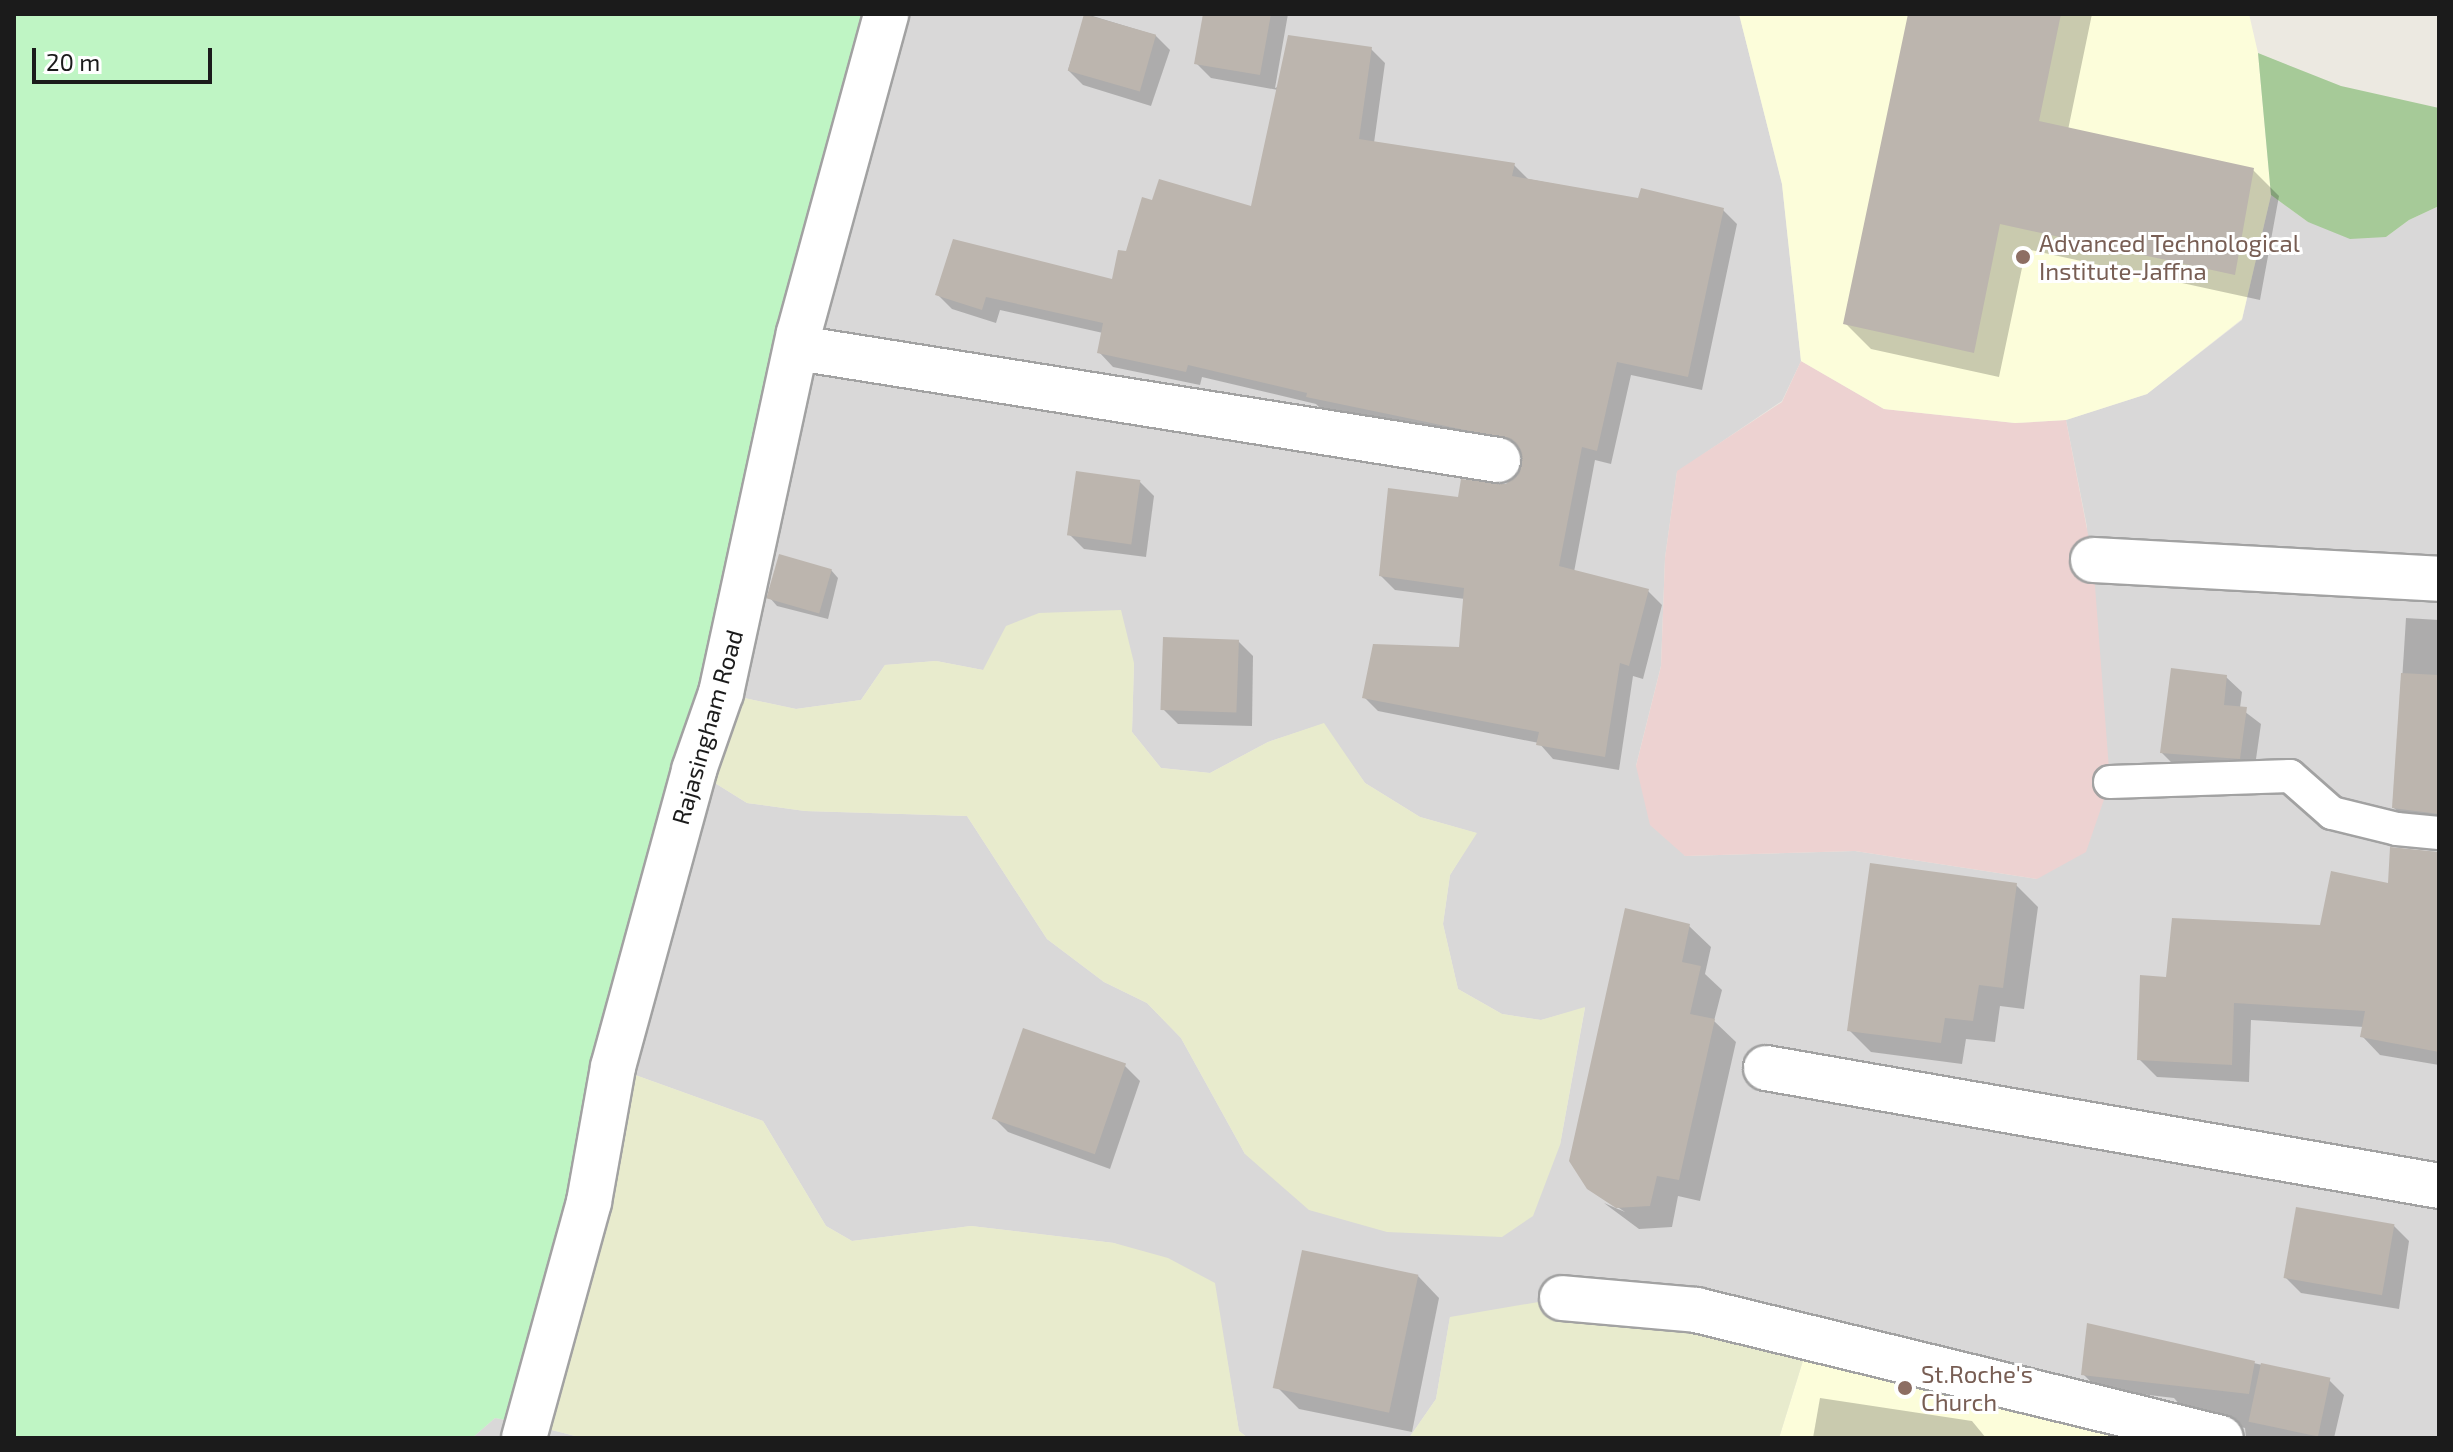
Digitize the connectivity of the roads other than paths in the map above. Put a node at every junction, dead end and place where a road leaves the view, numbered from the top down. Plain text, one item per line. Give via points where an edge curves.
1 (886, 14) edge
2 (798, 348) junction
3 (1498, 460) dead end
4 (2093, 560) dead end
5 (2439, 579) edge
6 (2110, 782) dead end
7 (2439, 833) edge
8 (1766, 1068) dead end
9 (2439, 1186) edge
10 (1562, 1298) dead end
11 (524, 1438) edge
12 (2221, 1438) edge

1 - 2 street, Rajasingham Road
2 - 3 street
2 - 11 street, Rajasingham Road via 721,693 694,770 613,1067 589,1202
4 - 5 street
6 - 7 lane via 2290,776 2332,813
8 - 9 street
10 - 12 street via 1696,1310

